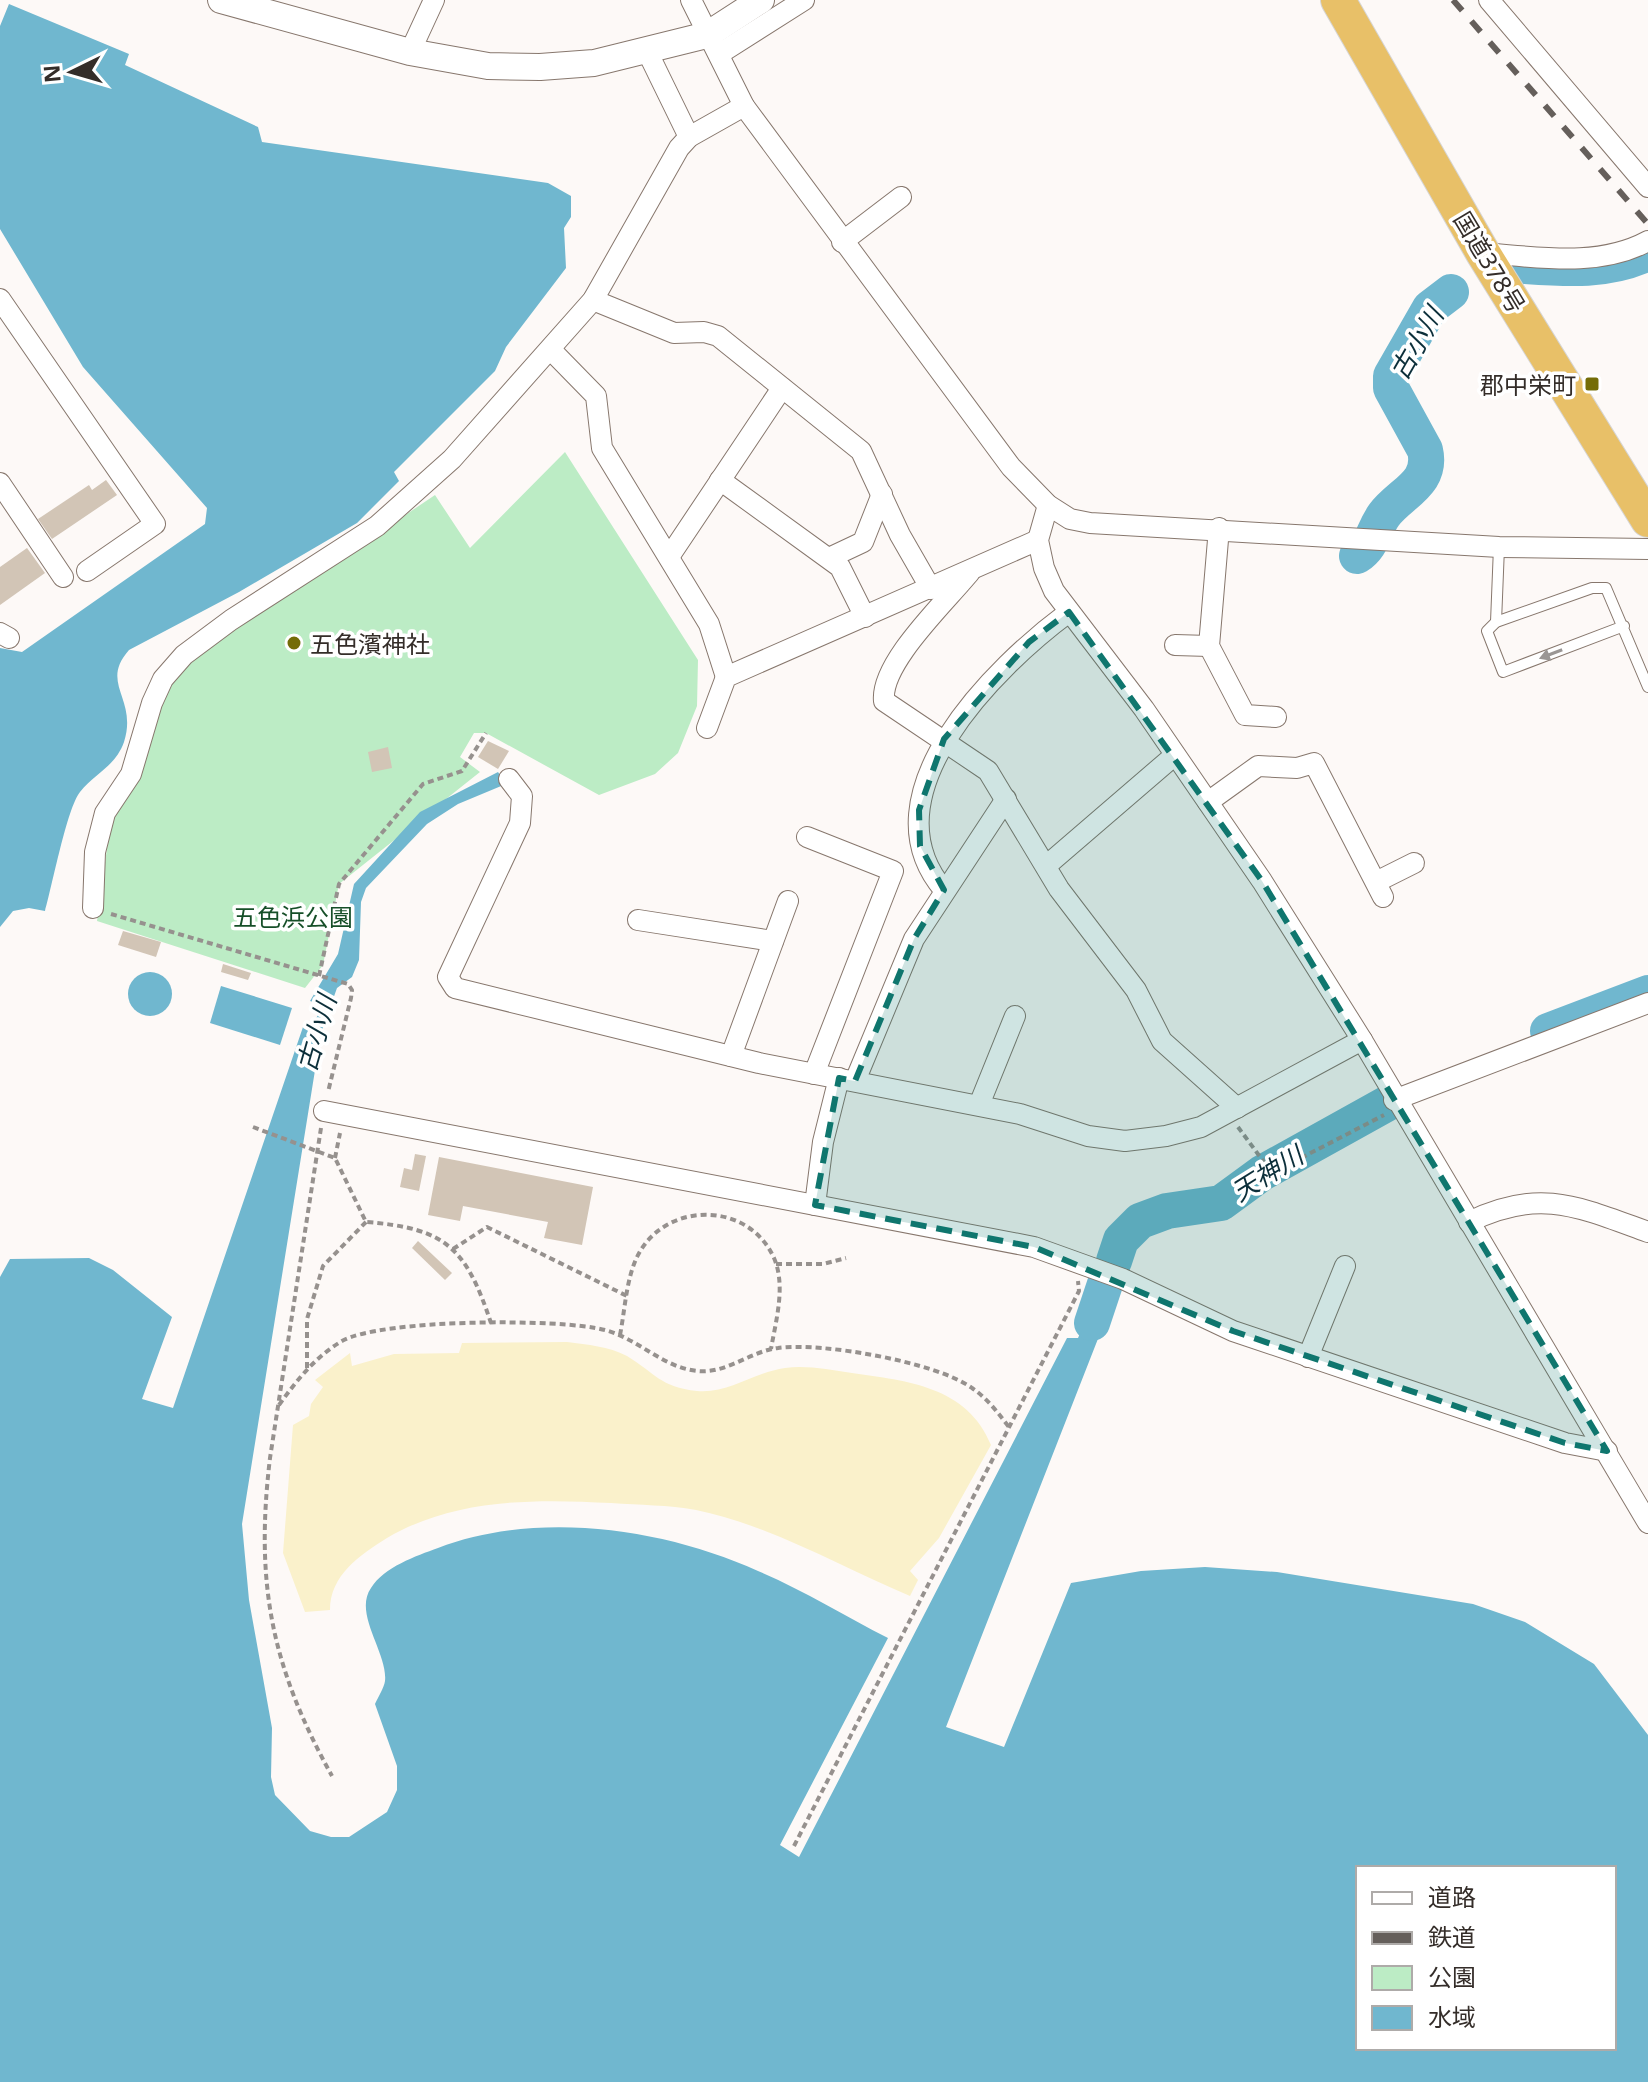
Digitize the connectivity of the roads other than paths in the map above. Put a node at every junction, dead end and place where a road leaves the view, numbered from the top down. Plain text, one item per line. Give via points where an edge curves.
1 (221, 0) edge
2 (434, 0) edge
3 (761, 0) edge
4 (804, 0) edge
5 (1338, 0) edge
6 (1499, 3) edge
7 (706, 20) edge
8 (647, 51) junction
9 (410, 52) junction
10 (744, 106) junction
11 (689, 137) junction
12 (1648, 187) edge
13 (901, 197) dead end
14 (1648, 241) edge
15 (842, 242) junction
16 (1483, 253) junction
17 (0, 299) edge
18 (593, 300) junction
19 (9, 332) edge
20 (551, 350) junction
21 (782, 388) junction
22 (720, 480) junction
23 (0, 483) edge
24 (882, 494) junction
25 (1048, 505) junction
26 (1648, 520) edge
27 (1219, 528) junction
28 (1038, 540) junction
29 (1499, 547) junction
30 (1648, 549) edge
31 (669, 557) junction
32 (829, 558) junction
33 (87, 571) dead end
34 (970, 572) junction
35 (63, 577) dead end
36 (931, 589) junction
37 (1069, 612) junction
38 (865, 617) junction
39 (1496, 622) junction
40 (1624, 626) junction
41 (1175, 645) dead end
42 (1209, 646) junction
43 (726, 677) junction
44 (1648, 687) edge
45 (1276, 717) dead end
46 (707, 728) dead end
47 (944, 739) junction
48 (1175, 755) junction
49 (509, 779) dead end
50 (1006, 799) junction
51 (1208, 802) junction
52 (807, 837) dead end
53 (1414, 863) dead end
54 (1046, 866) junction
55 (944, 890) junction
56 (788, 901) dead end
57 (93, 908) road end
58 (638, 920) dead end
59 (773, 941) junction
60 (1648, 1003) edge
61 (1015, 1016) dead end
62 (1362, 1040) junction
63 (731, 1056) junction
64 (814, 1074) junction
65 (847, 1080) junction
66 (1397, 1104) junction
67 (979, 1105) junction
68 (1232, 1110) junction
69 (324, 1111) road end
70 (815, 1205) junction
71 (1469, 1222) junction
72 (1648, 1232) edge
73 (1345, 1266) dead end
74 (1308, 1357) junction
75 (1607, 1451) junction
76 (1648, 1523) edge

1 - 9 street
2 - 9 street
3 - 7 street
4 - 7 street
5 - 16 highway, 国道378号
6 - 12 street
7 - 8 street
7 - 10 street
8 - 9 street via 594,63 540,67 488,66
8 - 11 street
10 - 11 street
10 - 15 street
11 - 18 street
13 - 15 street
14 - 16 street via 1608,256 1577,259
15 - 25 street via 1011,467
16 - 26 highway, 国道378号
17 - 19 street
18 - 20 street
18 - 21 street via 674,333 718,336
19 - 33 street via 155,524
20 - 31 street via 596,396 602,448
20 - 57 street via 452,459 377,526 231,620 184,655 163,679 131,774 105,813 95,852
21 - 22 street
21 - 24 street via 861,451
22 - 31 street
22 - 32 street
23 - 35 street
24 - 32 street via 863,542
24 - 36 street
25 - 27 street via 1070,519 1090,523
25 - 28 street
27 - 29 street
27 - 42 street
28 - 34 street
28 - 37 street via 1044,568
29 - 30 street
29 - 39 lane
31 - 43 street via 709,624
32 - 38 street via 840,567
34 - 36 street
34 - 47 street via 891,668 883,688 890,708
36 - 38 street
37 - 47 street via 1029,642
37 - 48 street
38 - 43 street
39 - 40 lane via 1592,588 1606,588
40 -> 39 lane via 1503,672 1487,631
40 - 44 lane
41 - 42 street
42 - 45 street via 1245,715
43 - 46 street
47 - 50 street via 988,771
47 - 55 street via 919,810 920,846 931,876
48 - 51 street
48 - 54 street
49 - 63 street via 522,796 520,823 448,977 455,988
50 - 54 street
50 - 55 street
51 - 53 street via 1258,766 1297,768 1314,763 1380,890
51 - 62 street
52 - 64 street via 893,871
54 - 68 street via 1136,990 1162,1041
55 - 65 street via 914,939
56 - 59 street
58 - 59 street
59 - 63 street
60 - 66 street
61 - 67 street
62 - 66 street
62 - 68 street
63 - 64 street
64 - 65 street
65 - 67 street
65 - 70 street via 823,1142
66 - 71 street
67 - 68 street via 1088,1136 1125,1141 1201,1127
69 - 70 street
70 - 74 street via 1034,1247
71 - 72 street via 1500,1206 1543,1202 1566,1204
71 - 75 street
73 - 74 street
74 - 75 street via 1565,1443
75 - 76 street

